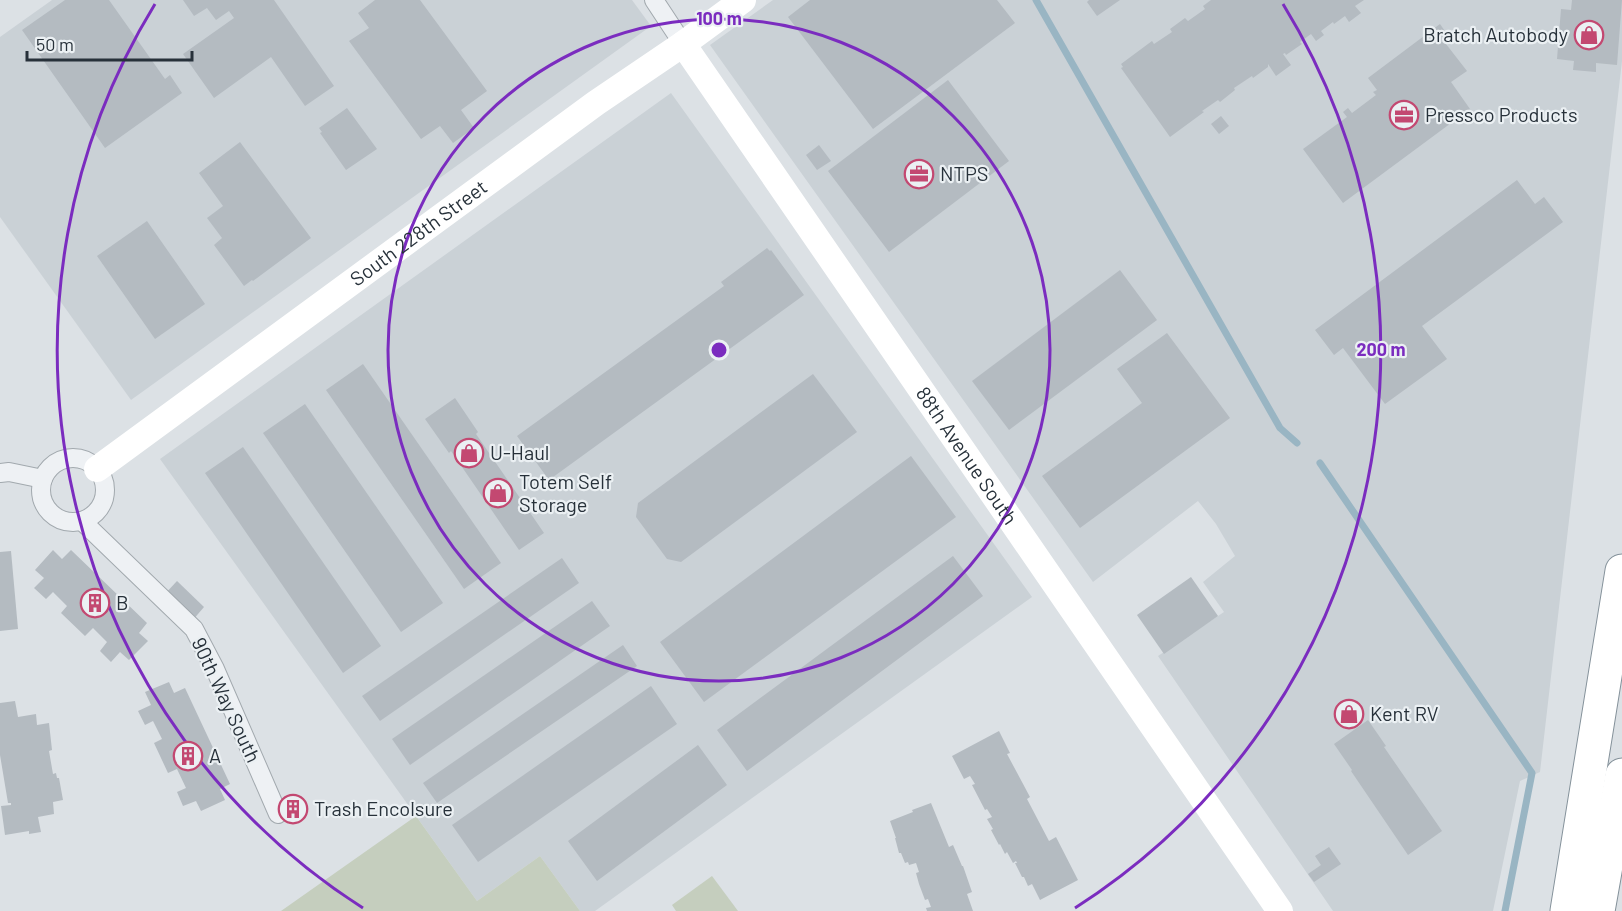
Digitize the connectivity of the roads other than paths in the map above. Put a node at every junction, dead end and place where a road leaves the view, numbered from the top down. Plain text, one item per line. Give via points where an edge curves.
1 (654, 0) edge
2 (743, 0) edge
3 (683, 44) junction
4 (97, 469) junction
5 (0, 473) edge
6 (44, 479) junction
7 (81, 521) junction
8 (1622, 572) edge
9 (1622, 775) edge
10 (278, 814) dead end
11 (1280, 911) edge
12 (1567, 911) edge
13 (1598, 911) edge

1 - 3 street, 88th Avenue South
2 - 3 street, South 228th Street
3 - 4 street, South 228th Street
3 - 11 street, 88th Avenue South
4 - 6 street via 89,462 68,459 57,462
4 - 7 street via 103,478 104,499 99,509
5 - 6 street
6 - 7 street via 41,488 46,508 62,520
7 - 10 street, 90th Way South via 194,629
8 - 12 highway
9 - 13 highway

